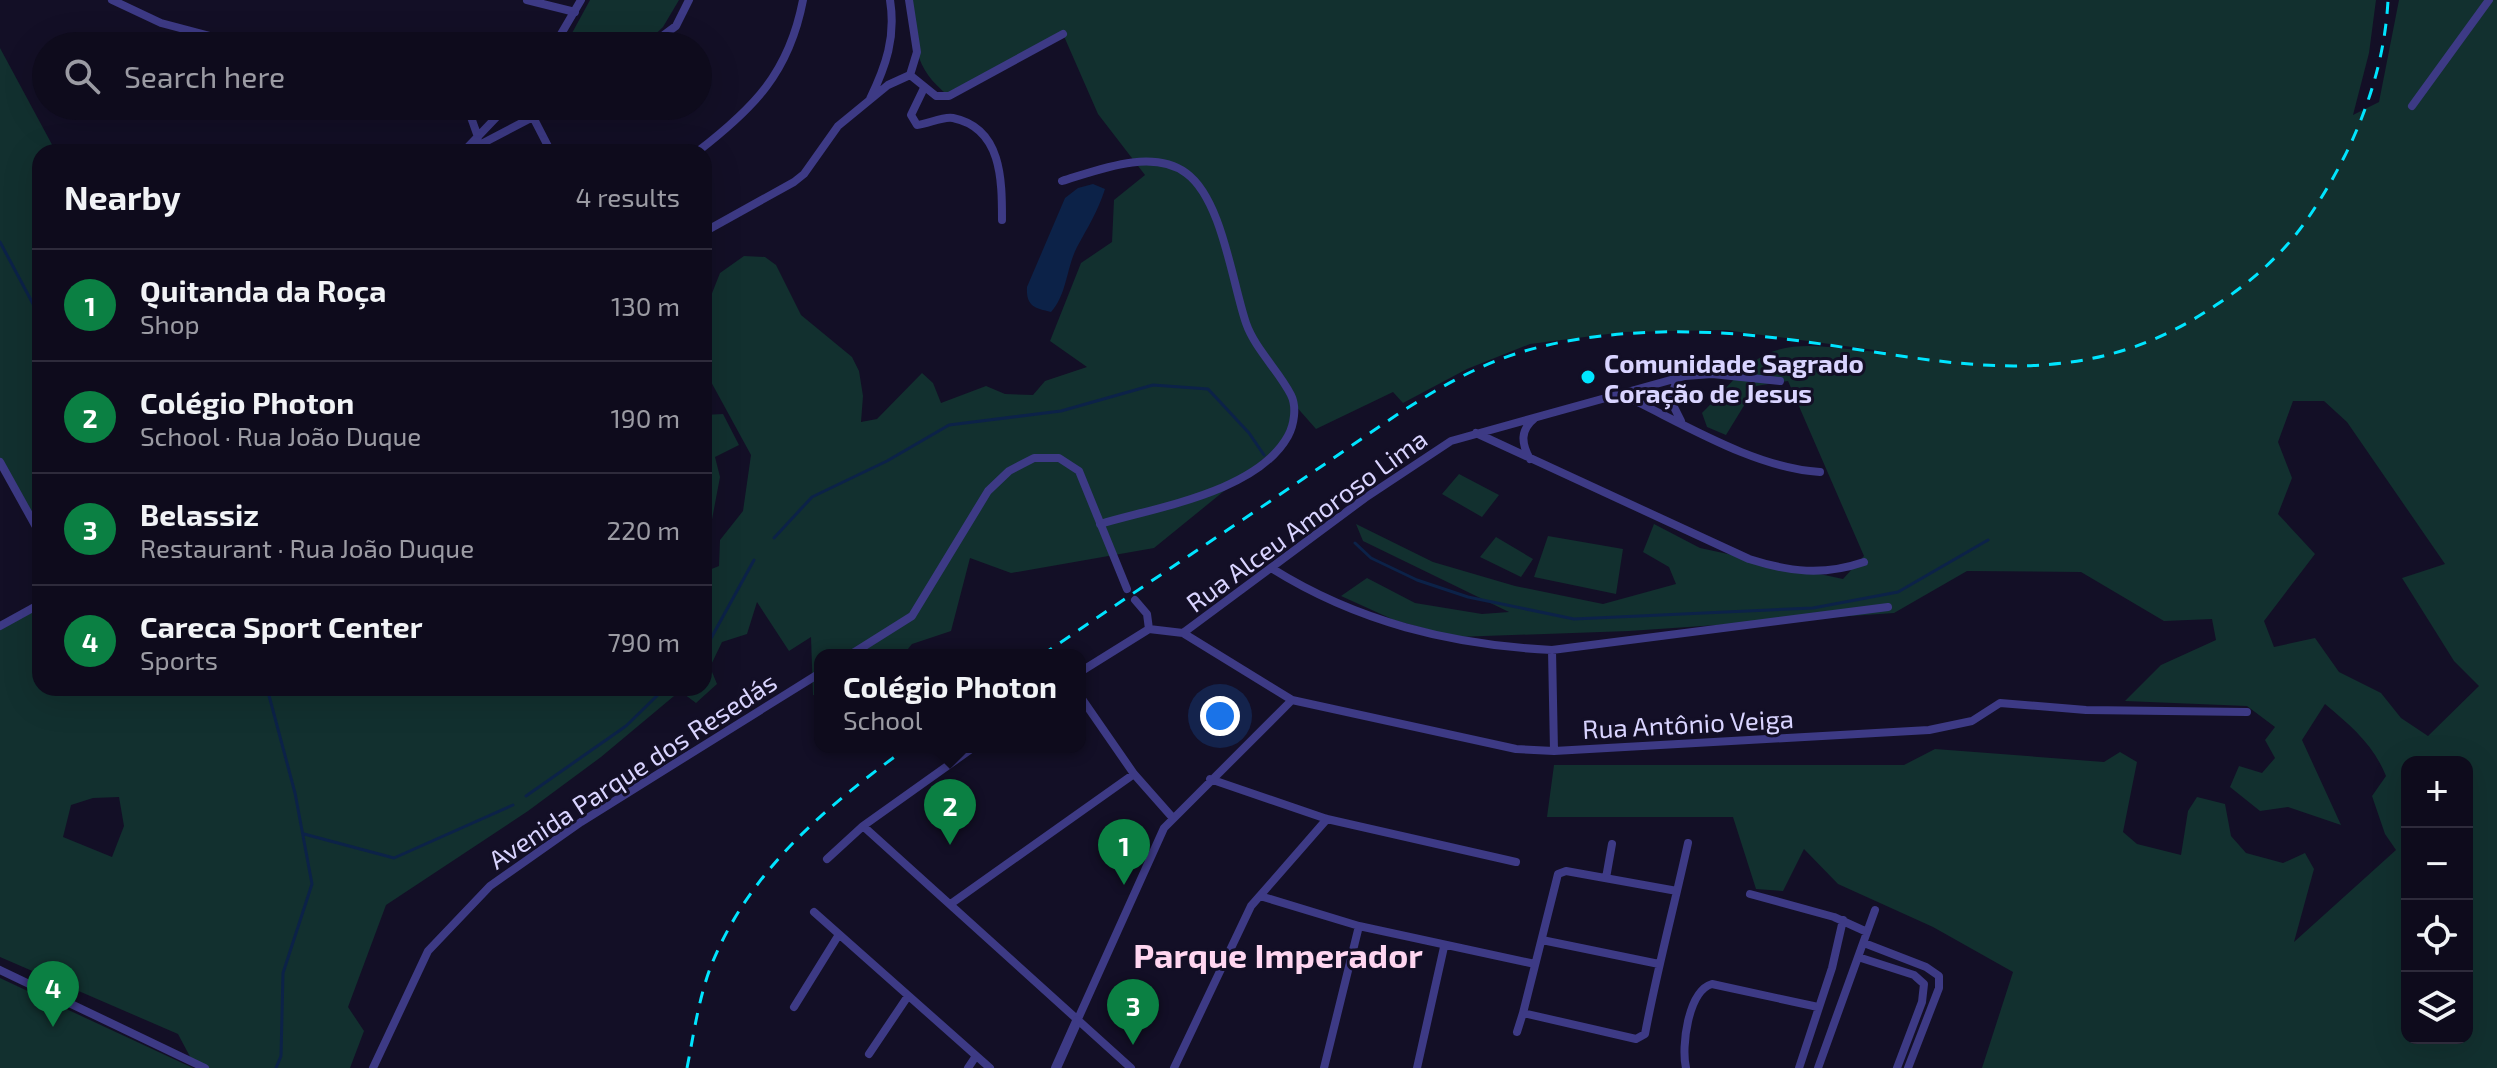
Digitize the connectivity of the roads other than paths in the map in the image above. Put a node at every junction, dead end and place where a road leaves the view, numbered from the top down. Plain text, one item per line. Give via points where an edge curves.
1 (112, 0) edge
2 (527, 0) edge
3 (581, 0) edge
4 (689, 0) edge
5 (803, 0) edge
6 (890, 0) edge
7 (909, 0) edge
8 (2489, 0) edge
9 (575, 12) junction
10 (195, 32) edge
11 (563, 32) edge
12 (668, 32) edge
13 (1063, 34) dead end
14 (910, 75) junction
15 (924, 88) junction
16 (867, 104) junction
17 (2412, 106) dead end
18 (472, 120) edge
19 (494, 120) edge
20 (532, 120) edge
21 (535, 120) edge
22 (478, 137) junction
23 (472, 144) edge
24 (482, 144) edge
25 (547, 144) edge
26 (707, 144) edge
27 (1062, 181) dead end
28 (1002, 220) dead end
29 (712, 228) edge
30 (1678, 378) junction
31 (1780, 381) dead end
32 (1619, 393) junction
33 (1540, 415) junction
34 (1681, 422) junction
35 (1474, 433) junction
36 (1531, 459) junction
37 (0, 462) edge
38 (1820, 472) dead end
39 (32, 520) edge
40 (1100, 524) junction
41 (1864, 562) dead end
42 (1271, 568) junction
43 (1127, 589) dead end
44 (1135, 600) dead end
45 (1888, 607) dead end
46 (32, 608) edge
47 (0, 626) edge
48 (1149, 629) junction
49 (1183, 633) junction
50 (860, 649) edge
51 (1552, 650) junction
52 (1086, 668) edge
53 (814, 677) edge
54 (1292, 700) junction
55 (1086, 705) edge
56 (2247, 712) dead end
57 (1554, 751) junction
58 (966, 753) edge
59 (1134, 774) junction
60 (1210, 779) junction
61 (1172, 817) junction
62 (1327, 819) junction
63 (863, 826) junction
64 (1688, 843) dead end
65 (1612, 844) dead end
66 (827, 859) dead end
67 (1516, 862) dead end
68 (1606, 878) junction
69 (1677, 891) junction
70 (1750, 894) dead end
71 (1260, 896) junction
72 (952, 903) junction
73 (1875, 910) dead end
74 (814, 912) dead end
75 (1843, 920) junction
76 (1359, 926) junction
77 (1867, 932) junction
78 (838, 936) junction
79 (1542, 940) junction
80 (1864, 943) junction
81 (1444, 947) junction
82 (1858, 957) junction
83 (1535, 964) junction
84 (1659, 964) junction
85 (0, 970) edge
86 (908, 996) junction
87 (794, 1007) dead end
88 (1818, 1007) junction
89 (1523, 1013) junction
90 (1077, 1021) junction
91 (1517, 1032) dead end
92 (869, 1054) dead end
93 (976, 1056) junction
94 (205, 1068) edge
95 (373, 1068) edge
96 (968, 1068) edge
97 (990, 1068) edge
98 (1056, 1068) edge
99 (1131, 1068) edge
100 (1174, 1068) edge
101 (1324, 1068) edge
102 (1417, 1068) edge
103 (1686, 1068) edge
104 (1799, 1068) edge
105 (1818, 1068) edge
106 (1897, 1068) edge
107 (1908, 1068) edge

1 - 10 street
2 - 9 street
3 - 9 street
4 - 12 street
5 - 26 street via 796,35 773,82
6 - 16 street via 892,43
7 - 14 street via 917,52
8 - 17 street
9 - 11 street
13 - 15 street via 949,96
14 - 15 street
14 - 16 street via 888,85
15 - 28 street via 911,115 917,125 951,117 983,132 994,150
16 - 29 street via 838,126 794,182
18 - 22 street
19 - 22 street
20 - 24 street
21 - 25 street
22 - 23 street
27 - 40 street via 1122,164 1161,163 1185,172 1204,192 1247,325 1293,397 1294,422 1288,437 1251,474
30 - 31 street, Rua Alceu Amoroso Lima via 1712,374
30 - 32 street, Rua Alceu Amoroso Lima
30 - 34 street via 1670,399
32 - 33 street, Rua Alceu Amoroso Lima
32 - 34 street
33 - 35 street, Rua Alceu Amoroso Lima
33 - 36 street via 1530,422 1522,441
34 - 38 street via 1762,460
35 - 36 street
35 - 42 street, Rua Alceu Amoroso Lima via 1443,445
36 - 41 street via 1716,546 1778,568 1820,572
37 - 39 street
40 - 43 street
40 - 50 street via 1079,471 1059,458 1034,458 1009,471 988,491 912,616
42 - 49 street, Rua Alceu Amoroso Lima
42 - 51 street via 1317,595 1395,626 1452,641
44 - 48 street via 1147,614
45 - 51 street
46 - 47 street
48 - 49 street, Rua Antônio Veiga
48 - 52 street
49 - 54 street, Rua Antônio Veiga
51 - 57 street
53 - 95 street, Avenida Parque dos Resedás via 550,841 490,886 428,951
54 - 57 street, Rua Antônio Veiga via 1516,749
54 - 60 street
55 - 59 street
56 - 57 street, Rua Antônio Veiga via 2000,703 1972,721 1929,730
58 - 63 street
59 - 61 street
59 - 72 street
60 - 61 street
60 - 62 street
61 - 90 street via 1150,853
62 - 67 street
62 - 71 street
63 - 66 street
63 - 72 street
64 - 69 street
65 - 68 street
68 - 69 street
68 - 79 street via 1558,874
69 - 84 street
70 - 75 street
71 - 76 street
71 - 100 street
72 - 90 street
73 - 77 street
74 - 78 street
75 - 77 street
75 - 88 street
76 - 81 street
76 - 101 street
77 - 80 street
78 - 86 street
78 - 87 street
79 - 83 street
79 - 84 street
80 - 82 street
80 - 107 street via 1939,976
81 - 83 street
81 - 102 street
82 - 105 street
82 - 106 street via 1914,975 1924,984
83 - 89 street
84 - 89 street via 1641,1038
85 - 94 street
86 - 92 street
86 - 93 street
88 - 103 street via 1712,984 1703,987 1696,996 1683,1054
88 - 104 street
89 - 91 street
90 - 98 street
90 - 99 street
93 - 96 street
93 - 97 street

